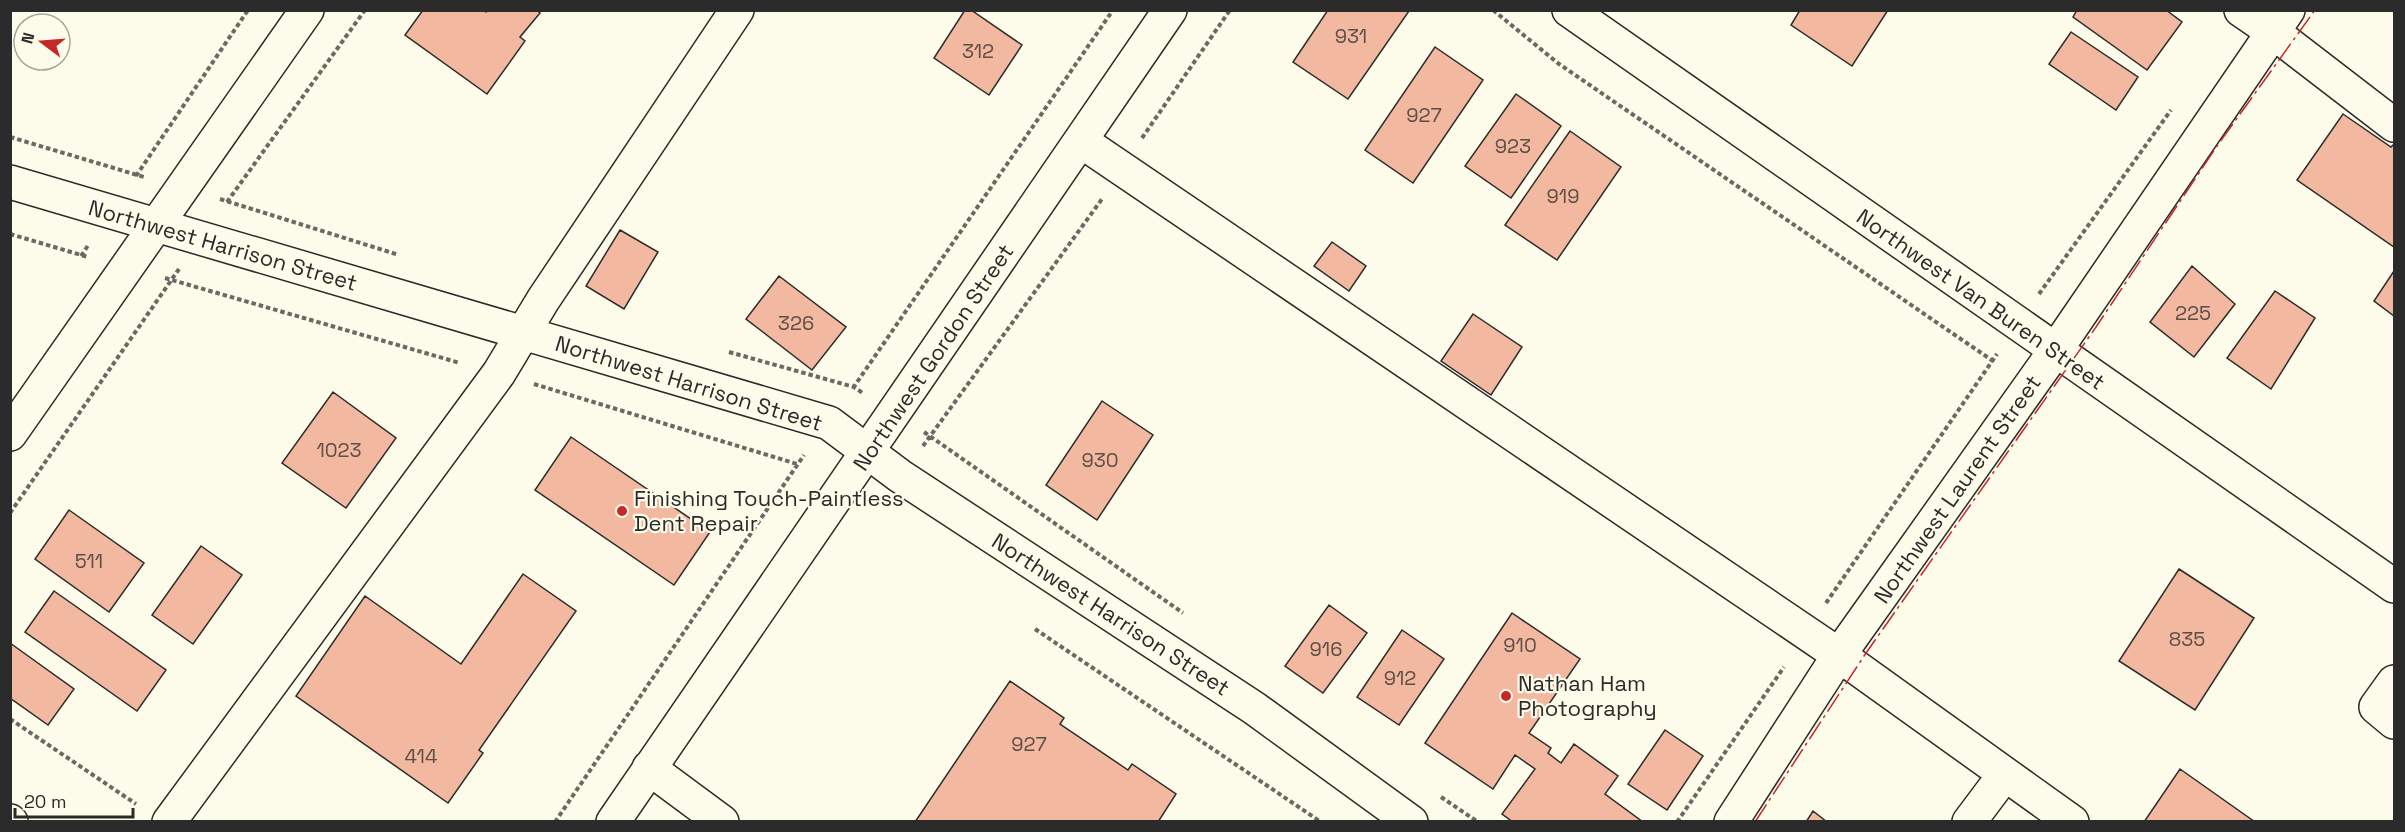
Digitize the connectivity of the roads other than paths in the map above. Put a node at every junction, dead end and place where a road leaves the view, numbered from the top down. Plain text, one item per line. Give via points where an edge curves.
1 (307, 10) edge
2 (737, 10) edge
3 (1170, 10) edge
4 (1569, 10) edge
5 (2241, 10) edge
6 (2280, 21) edge
7 (2394, 125) edge
8 (1082, 141) junction
9 (10, 182) edge
10 (157, 226) junction
11 (524, 334) junction
12 (2055, 351) junction
13 (10, 434) edge
14 (869, 451) junction
15 (2394, 586) edge
16 (1839, 655) junction
17 (2394, 682) edge
18 (2394, 722) edge
19 (649, 768) junction
20 (2005, 774) junction
21 (156, 815) edge
22 (613, 822) edge
23 (722, 822) edge
24 (1411, 822) edge
25 (1731, 822) edge
26 (1969, 822) edge
27 (2072, 822) edge

1 - 10 street
2 - 11 street
3 - 8 street, Northwest Gordon Street
4 - 12 street, Northwest Van Buren Street
5 - 6 street
6 - 7 street
6 - 12 street, Northwest Laurent Street
8 - 14 street, Northwest Gordon Street
8 - 16 street
9 - 10 street, Northwest Harrison Street
10 - 11 street, Northwest Harrison Street
10 - 13 street
11 - 14 street, Northwest Harrison Street via 829,423
11 - 21 street via 499,373
12 - 15 street, Northwest Van Buren Street
12 - 16 street, Northwest Laurent Street
14 - 19 street, Northwest Gordon Street
14 - 24 street, Northwest Harrison Street via 900,476 1254,708
16 - 20 street
16 - 25 street, Northwest Laurent Street
17 - 18 street via 2376,707
19 - 22 street, Northwest Gordon Street
19 - 23 street
20 - 26 street
20 - 27 street

